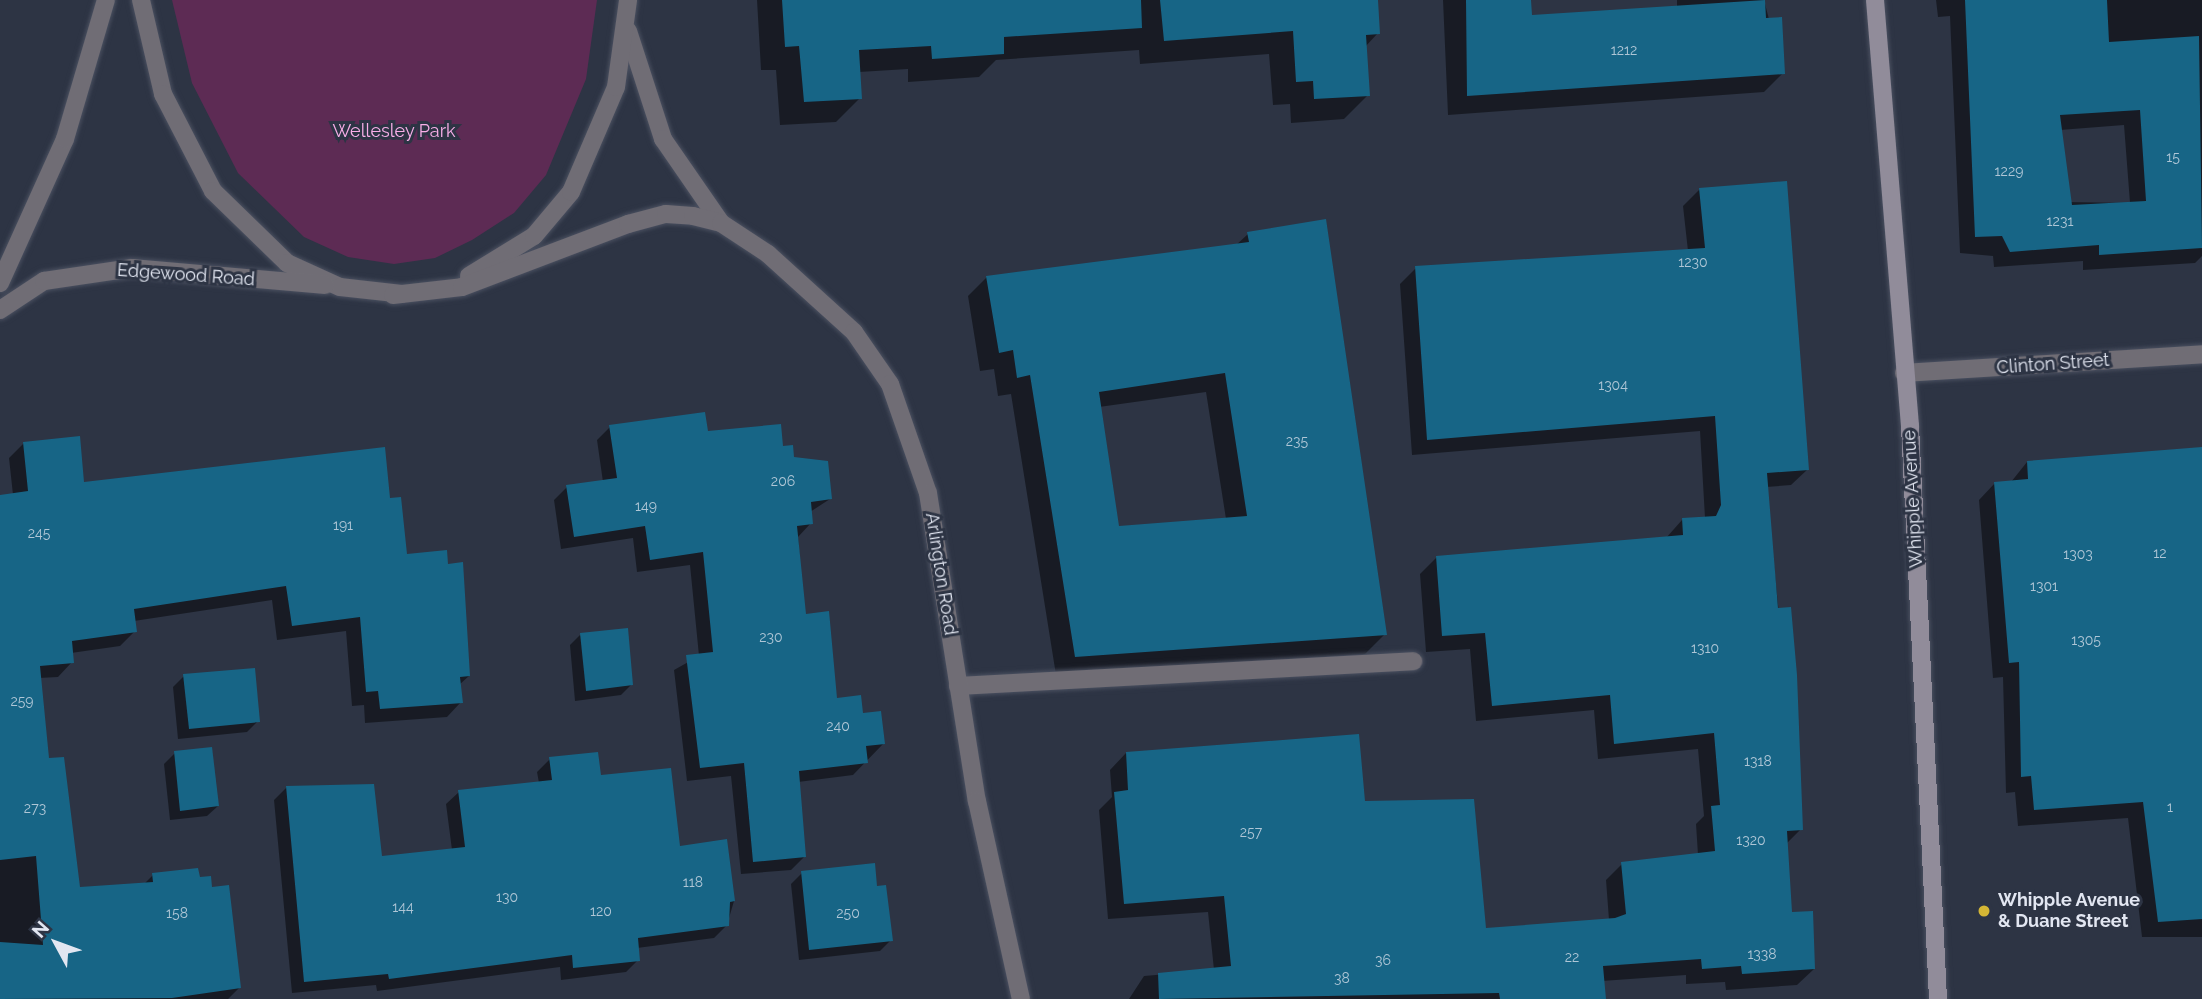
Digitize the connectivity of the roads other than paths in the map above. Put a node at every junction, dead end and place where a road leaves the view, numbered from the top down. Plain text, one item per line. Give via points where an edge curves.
1 (106, 0) edge
2 (141, 0) edge
3 (628, 0) edge
4 (1875, 0) edge
5 (626, 25) junction
6 (721, 223) junction
7 (0, 282) edge
8 (340, 287) junction
9 (393, 295) junction
10 (0, 310) edge
11 (2202, 354) edge
12 (1904, 373) junction
13 (1413, 661) dead end
14 (958, 686) junction
15 (1021, 999) edge
16 (1938, 999) edge

1 - 7 street via 65,139
2 - 8 street via 163,94 213,191 287,263
3 - 5 street
4 - 12 main road, Whipple Avenue
5 - 6 street, Arlington Road via 663,139
5 - 9 street via 598,138 556,210 534,236 487,268 444,287
6 - 9 street, Arlington Road via 666,214 462,287
6 - 14 street, Arlington Road via 813,291 854,332 890,383 928,493
8 - 9 street
8 - 10 street, Edgewood Road via 132,268 44,281
11 - 12 street, Clinton Street
12 - 16 main road, Whipple Avenue
13 - 14 street
14 - 15 street, Arlington Road

